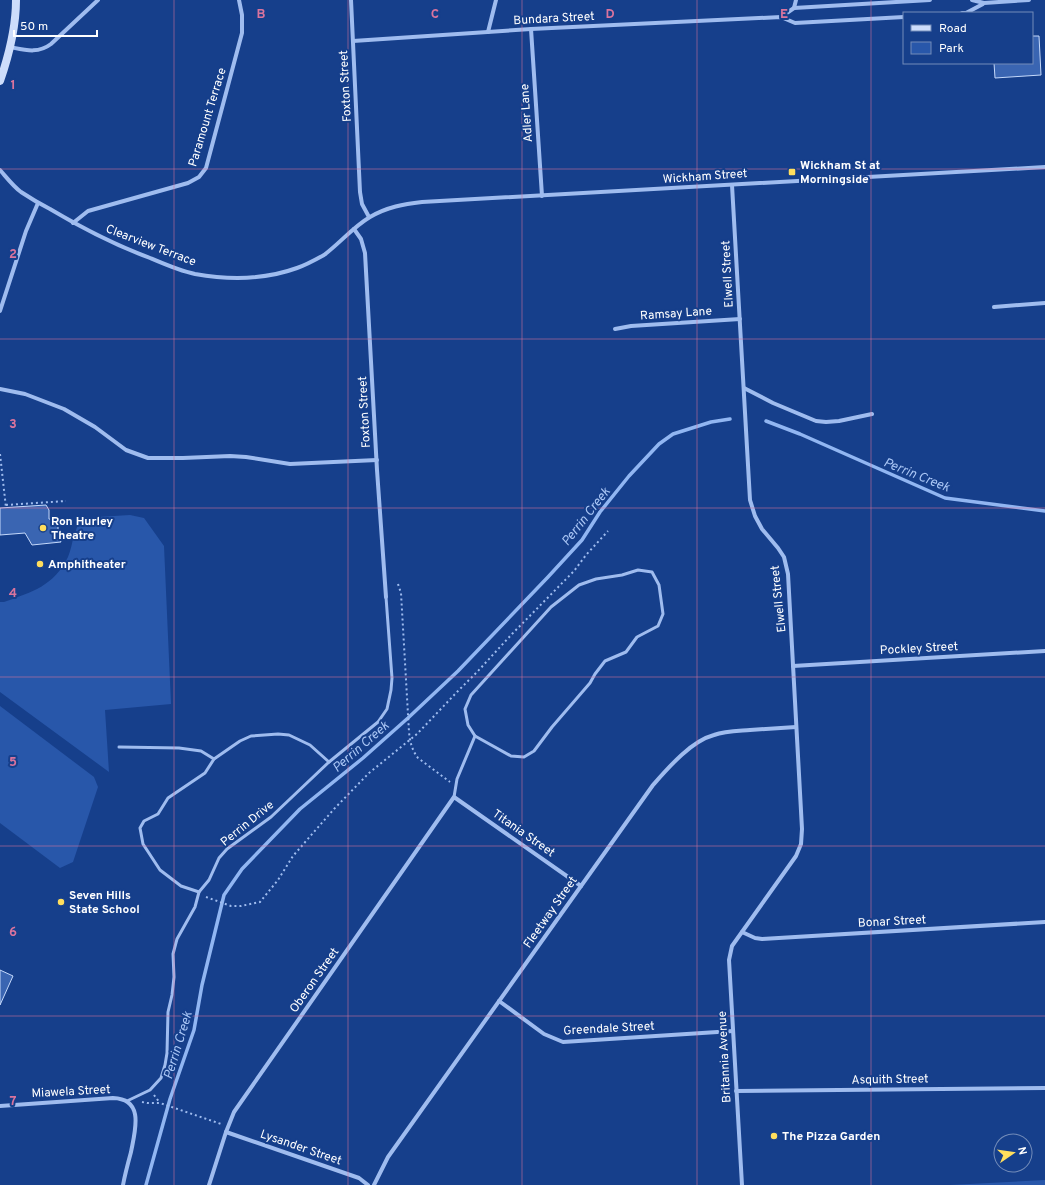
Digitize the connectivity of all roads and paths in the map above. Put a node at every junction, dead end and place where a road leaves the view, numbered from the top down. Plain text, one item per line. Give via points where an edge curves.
1 (16, 0) edge
2 (98, 0) edge
3 (240, 0) edge
4 (351, 0) edge
5 (496, 0) edge
6 (796, 0) edge
7 (815, 0) edge
8 (930, 0) edge
9 (972, 0) edge
10 (1029, 0) edge
11 (995, 1) edge
12 (984, 3) junction
13 (813, 6) junction
14 (794, 8) junction
15 (968, 12) edge
16 (903, 16) edge
17 (781, 17) junction
18 (531, 29) junction
19 (488, 32) junction
20 (353, 41) junction
21 (10, 47) junction
22 (0, 81) edge
23 (1045, 167) edge
24 (0, 170) edge
25 (732, 185) junction
26 (542, 196) junction
27 (38, 203) junction
28 (369, 217) junction
29 (73, 223) junction
30 (354, 229) junction
31 (1045, 303) edge
32 (994, 307) dead end
33 (0, 311) edge
34 (740, 319) junction
35 (615, 329) dead end
36 (744, 388) junction
37 (0, 389) edge
38 (872, 414) dead end
39 (0, 454) edge
40 (377, 460) junction
41 (0, 463) edge
42 (66, 501) dead end
43 (608, 531) dead end
44 (398, 584) dead end
45 (386, 597) joint
46 (1045, 651) edge
47 (794, 666) junction
48 (796, 727) junction
49 (475, 736) junction
50 (410, 740) junction
51 (119, 747) dead end
52 (214, 759) junction
53 (329, 762) junction
54 (456, 786) junction
55 (454, 797) junction
56 (581, 886) junction
57 (199, 892) junction
58 (206, 897) dead end
59 (1045, 922) edge
60 (742, 932) junction
61 (499, 1002) junction
62 (733, 1031) junction
63 (1045, 1088) edge
64 (150, 1090) junction
65 (736, 1091) junction
66 (127, 1101) junction
67 (142, 1102) dead end
68 (160, 1103) junction
69 (0, 1106) edge
70 (226, 1132) junction
71 (123, 1185) edge
72 (209, 1185) edge
73 (368, 1185) edge
74 (374, 1185) edge
75 (742, 1185) edge

1 - 21 main road
2 - 21 street via 46,48 36,51
3 - 29 street, Paramount Terrace via 242,33 206,168 199,177 188,183 88,211
4 - 20 street, Foxton Street
5 - 19 street
6 - 14 street
7 - 13 street
8 - 13 street
9 - 12 street
10 - 11 street
11 - 12 street
12 - 15 street
13 - 14 street
14 - 17 street
16 - 17 street, Bundara Street via 795,23
17 - 18 street, Bundara Street
18 - 19 street, Bundara Street
18 - 26 street, Adler Lane
19 - 20 street, Bundara Street
20 - 28 street, Foxton Street via 360,192 362,204
21 - 22 main road
23 - 25 street, Wickham Street
24 - 27 street, Clearview Terrace via 21,192
25 - 26 street, Wickham Street
25 - 34 street, Elwell Street
26 - 28 street, Wickham Street via 422,202 390,208
27 - 29 street, Clearview Terrace
27 - 33 street via 26,231
28 - 30 street, Clearview Terrace
29 - 30 street, Clearview Terrace via 122,248 193,274 232,278 265,276 297,268 324,254
30 - 40 street, Foxton Street via 361,239 365,253
31 - 32 street
34 - 35 street, Ramsay Lane
34 - 36 street, Elwell Street
36 - 38 street via 816,421 839,421
36 - 47 street, Elwell Street via 750,500 762,529 784,558 788,574
37 - 40 street via 25,394 64,409 95,427 126,450 148,458 230,456 290,464
39 - 41 path
40 - 45 street, Foxton Street
41 - 42 path via 6,506
43 - 50 path via 574,571
44 - 50 path via 401,593
45 - 53 lane, Perrin Drive via 392,678 387,709 378,722
46 - 47 street, Pockley Street
47 - 48 street, Elwell Street
48 - 56 street, Fleetway Street via 736,731 713,735 699,741 653,785
48 - 60 street, Elwell Street via 801,844 796,856
49 - 49 lane via 468,725 465,709 471,695 551,607 579,585 638,570 652,572 659,585 663,614 658,626 636,637 626,652 605,661 534,751 524,757 511,756
49 - 54 lane
50 - 54 path via 418,758
50 - 58 path via 369,773 334,809 293,856 260,902 231,906
51 - 52 lane via 180,748 201,751
52 - 53 lane via 251,736 289,734 310,745
52 - 57 lane via 205,773 168,798 158,814 144,821 140,828 143,844 160,870 180,886
53 - 57 lane, Perrin Drive via 271,818 227,849
54 - 55 lane
55 - 56 street, Titania Street
55 - 70 street, Oberon Street via 234,1112
56 - 61 street, Fleetway Street
57 - 64 lane, Perrin Drive via 195,907 177,939 173,954 174,977 168,1012 165,1064 161,1078
59 - 60 street, Bonar Street via 762,938 755,938
60 - 62 street, Britannia Avenue via 732,946 729,960
61 - 62 street, Greendale Street via 544,1034 563,1042
61 - 74 street, Fleetway Street via 388,1157
62 - 65 street, Britannia Avenue
63 - 65 street, Asquith Street
64 - 66 lane, Perrin Drive
64 - 68 path
65 - 75 street, Britannia Avenue
66 - 69 street, Miawela Street via 113,1098
66 - 71 street, Miawela Street via 136,1115 136,1127
67 - 68 path
68 - 70 path via 221,1124
70 - 72 street, Oberon Street
70 - 73 street, Lysander Street via 359,1178

